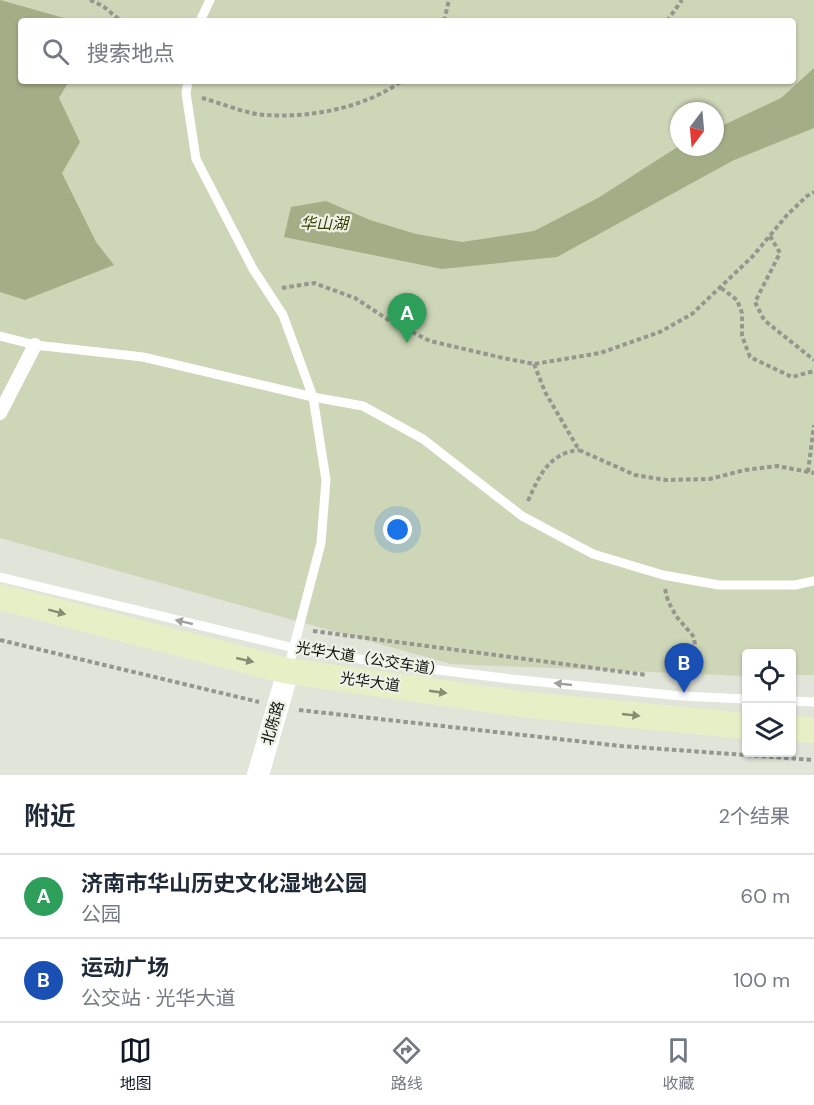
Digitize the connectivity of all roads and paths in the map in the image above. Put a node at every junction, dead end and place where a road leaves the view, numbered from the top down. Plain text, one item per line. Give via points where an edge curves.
1 (90, 0) edge
2 (210, 0) edge
3 (449, 0) edge
4 (682, 0) edge
5 (117, 18) edge
6 (201, 18) edge
7 (445, 18) edge
8 (669, 18) edge
9 (188, 84) edge
10 (398, 84) edge
11 (186, 93) junction
12 (814, 192) edge
13 (770, 236) junction
14 (721, 288) junction
15 (266, 290) junction
16 (0, 336) edge
17 (34, 345) junction
18 (814, 360) edge
19 (534, 364) junction
20 (814, 371) edge
21 (313, 397) junction
22 (0, 413) edge
23 (814, 425) edge
24 (579, 450) junction
25 (808, 472) junction
26 (814, 473) edge
27 (522, 516) junction
28 (663, 575) junction
29 (0, 577) edge
30 (814, 581) edge
31 (0, 597) edge
32 (299, 629) junction
33 (0, 640) edge
34 (291, 659) junction
35 (652, 676) dead end
36 (673, 678) dead end
37 (683, 678) junction
38 (693, 679) dead end
39 (742, 699) edge
40 (796, 701) edge
41 (814, 702) edge
42 (278, 707) junction
43 (742, 726) edge
44 (796, 729) edge
45 (814, 730) edge
46 (814, 760) edge
47 (258, 775) edge

1 - 5 path
2 - 6 lane
3 - 7 path
4 - 8 path
9 - 11 lane
10 - 11 path via 384,94 320,113 263,115
11 - 15 lane via 196,159
12 - 13 path
13 - 14 path
13 - 18 path via 780,253 755,302 764,320
14 - 19 path via 692,314 660,332 600,353
14 - 20 path via 737,300 742,313 742,336 750,357 792,377
15 - 19 path via 314,283 355,298 430,341
15 - 21 lane via 282,315
16 - 17 lane
17 - 21 lane via 143,357
17 - 22 street
19 - 24 path
21 - 27 lane via 363,406 423,439
21 - 32 lane via 326,480 321,543
23 - 25 path
24 - 25 path via 635,475 666,480 710,479 777,466
24 - 27 path via 566,451 549,464 538,478
25 - 26 path
27 - 28 lane via 593,554
28 - 30 lane via 719,585 795,585
28 - 37 path via 668,601 694,637 696,654
34 -> 29 lane, 光华大道（公交车道）
31 -> 34 main road, 光华大道
32 - 34 lane
32 - 35 path
33 - 42 path
39 -> 34 lane, 光华大道（公交车道） via 681,696 390,664
34 - 42 street, 北陈路
34 -> 43 main road, 光华大道 via 529,705
36 - 37 path
37 - 38 path
40 - 41 lane
42 - 46 path via 621,746
42 - 47 street, 北陈路
44 - 45 main road

